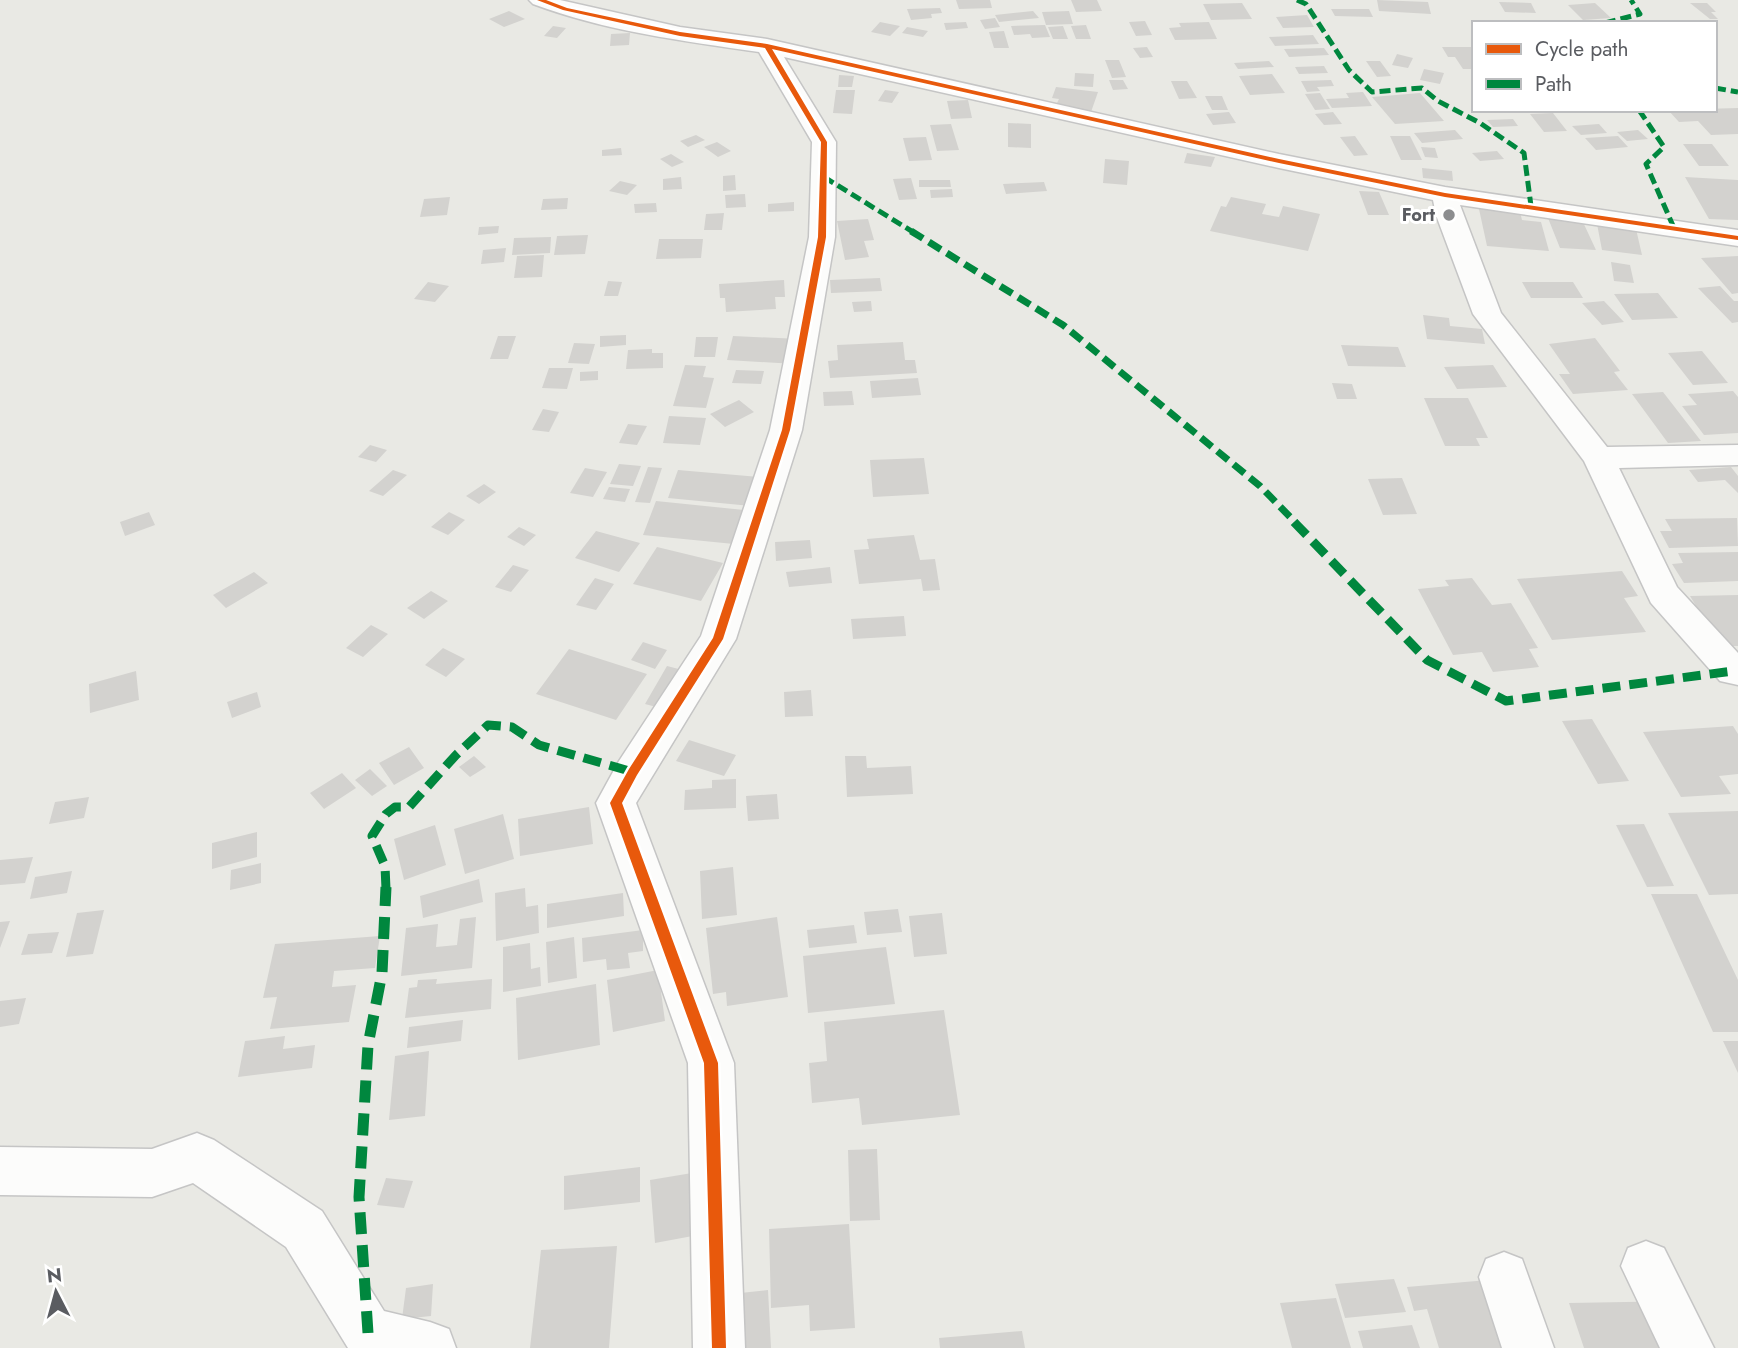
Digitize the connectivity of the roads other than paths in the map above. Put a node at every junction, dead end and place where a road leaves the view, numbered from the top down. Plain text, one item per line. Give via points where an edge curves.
1 (540, 0) edge
2 (767, 46) junction
3 (1445, 195) junction
4 (1738, 238) edge
5 (1738, 455) edge
6 (1598, 458) junction
7 (1736, 674) edge
8 (0, 1171) edge
9 (1646, 1266) dead end
10 (1504, 1277) dead end
11 (430, 1348) edge
12 (719, 1348) edge
13 (1528, 1348) edge
14 (1688, 1348) edge

1 - 2 street via 680,34
2 - 3 street
2 - 12 street via 824,142 822,237 786,430 718,639 616,803 711,1063
3 - 4 street
3 - 6 street via 1487,314
5 - 6 street
6 - 7 street via 1663,594
8 - 11 street via 152,1173 197,1157 304,1228 368,1333
9 - 14 street
10 - 13 street

